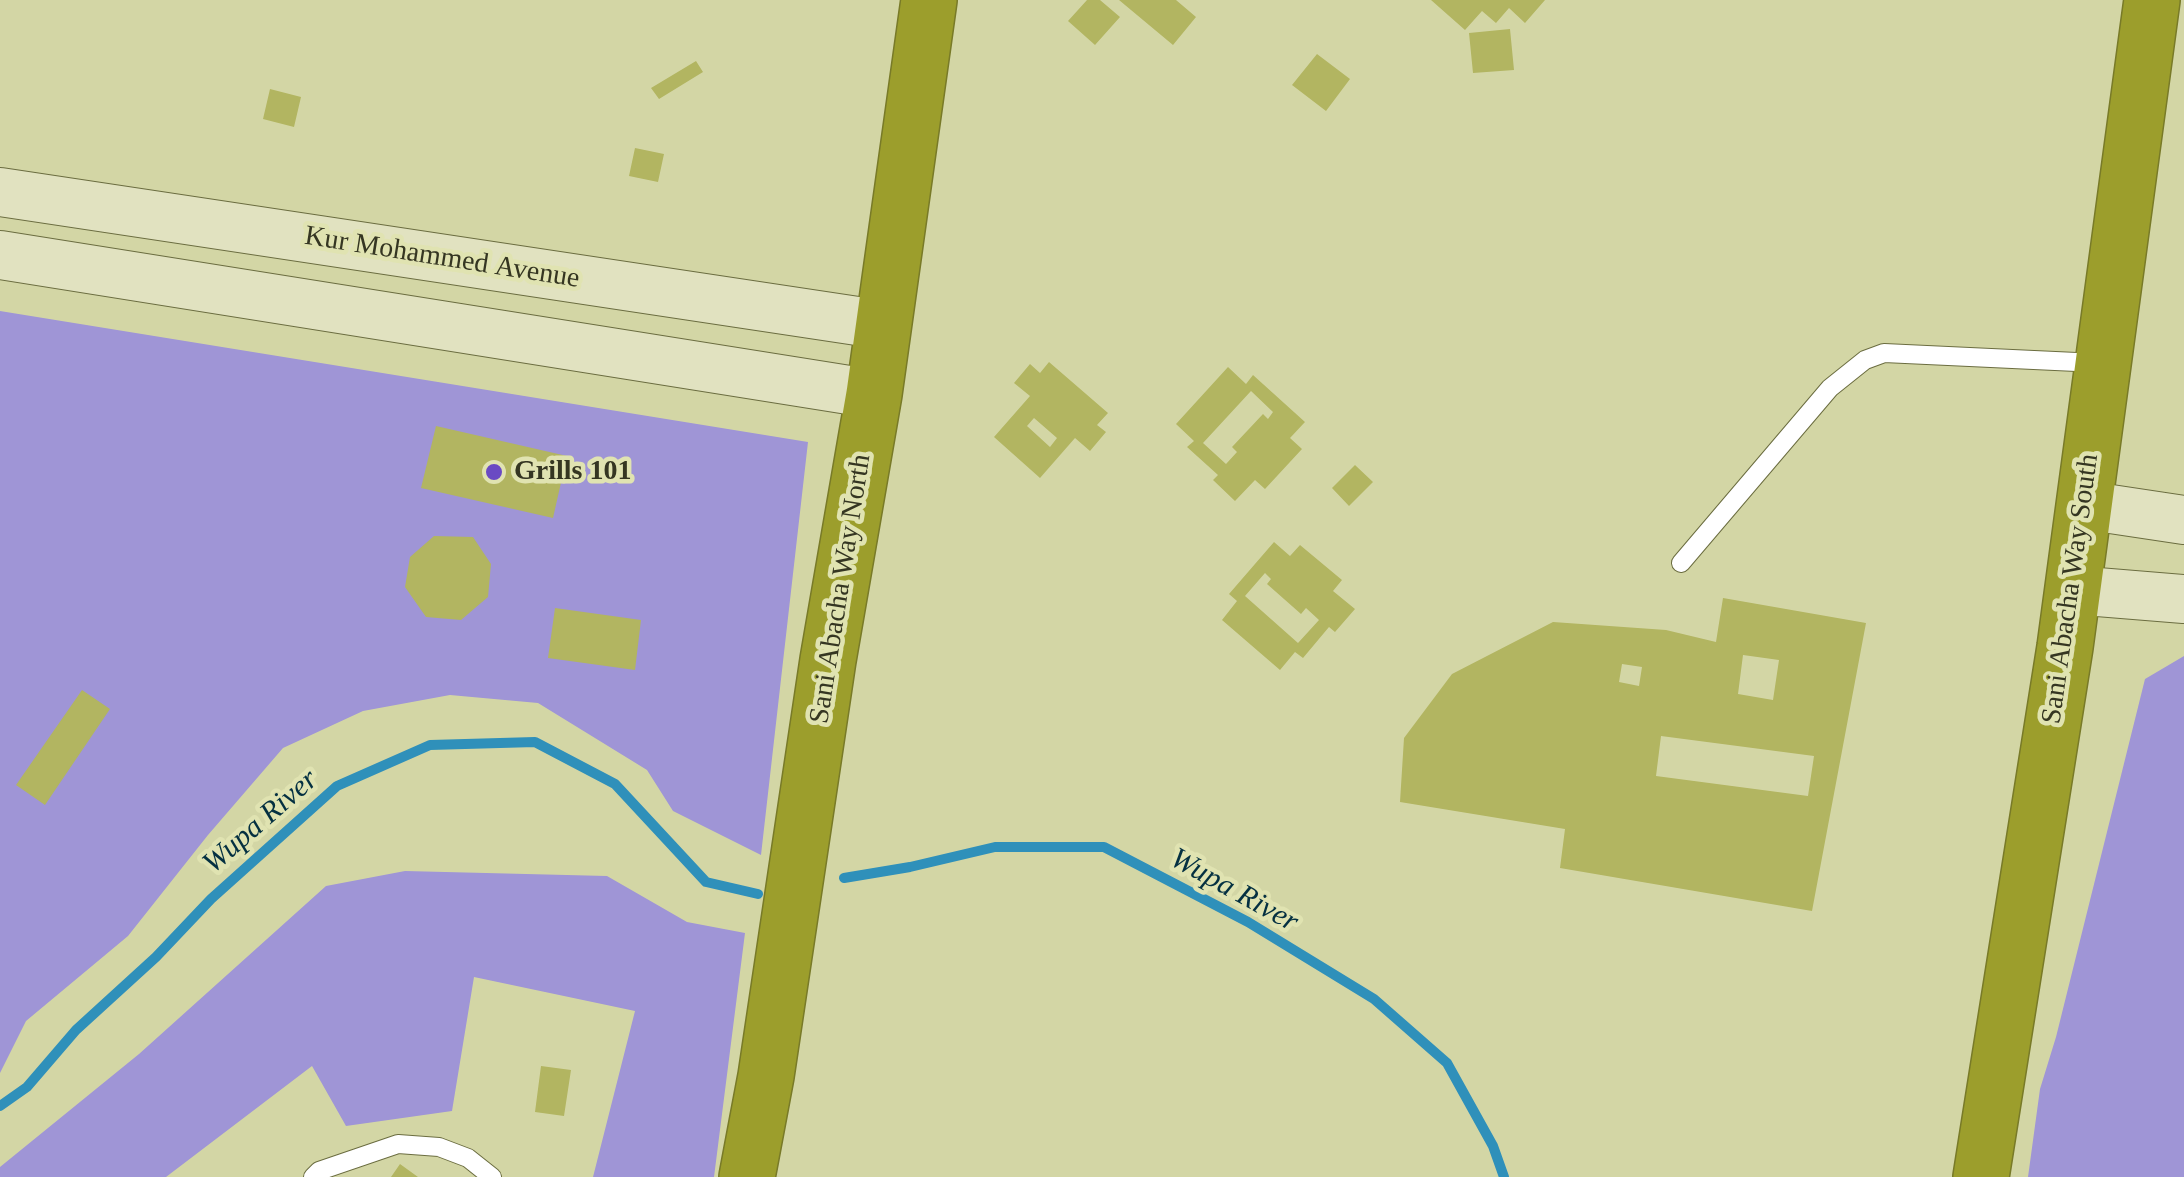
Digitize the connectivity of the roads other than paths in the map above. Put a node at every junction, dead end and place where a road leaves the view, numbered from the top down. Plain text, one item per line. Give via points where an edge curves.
1 (929, 0) edge
2 (2152, 0) edge
3 (0, 192) edge
4 (0, 255) edge
5 (884, 326) junction
6 (2103, 363) junction
7 (874, 394) junction
8 (2084, 505) junction
9 (2184, 520) edge
10 (1681, 564) dead end
11 (2073, 590) junction
12 (2184, 599) edge
13 (313, 1177) edge
14 (492, 1177) edge
15 (747, 1177) edge
16 (1981, 1177) edge

1 - 5 highway, Sani Abacha Way North
2 - 6 highway, Sani Abacha Way South
3 - 5 street, Kur Mohammed Avenue
4 - 7 street
5 - 7 highway, Sani Abacha Way North
6 - 8 highway, Sani Abacha Way South
6 - 10 lane via 1884,353 1865,360 1830,388
7 - 15 highway, Sani Abacha Way North
8 - 9 street
8 - 11 highway, Sani Abacha Way South
11 - 12 street
11 - 16 highway, Sani Abacha Way South
13 - 14 lane via 398,1144 439,1147

